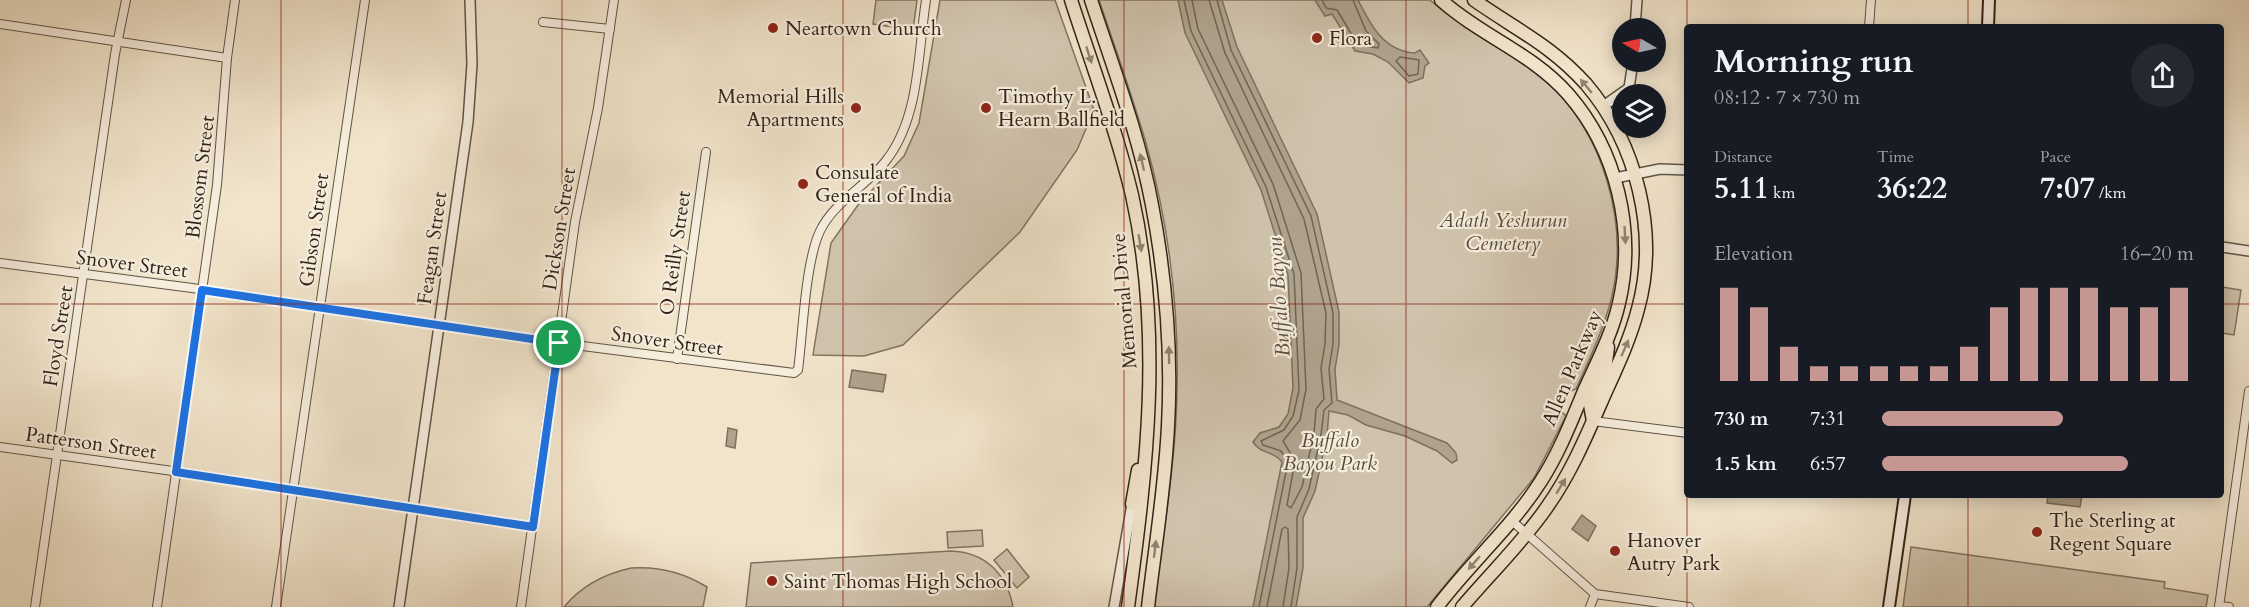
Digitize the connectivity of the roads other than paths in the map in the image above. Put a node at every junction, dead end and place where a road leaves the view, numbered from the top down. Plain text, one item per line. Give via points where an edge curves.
1 (126, 0) edge
2 (235, 0) edge
3 (365, 0) edge
4 (470, 0) edge
5 (614, 0) edge
6 (926, 0) edge
7 (1071, 0) edge
8 (1091, 0) edge
9 (1441, 0) edge
10 (1474, 0) edge
11 (1637, 0) edge
12 (1871, 0) edge
13 (1989, 0) edge
14 (1636, 18) edge
15 (1505, 19) junction
16 (543, 21) dead end
17 (0, 24) edge
18 (1869, 24) edge
19 (1988, 24) edge
20 (610, 29) junction
21 (1494, 36) junction
22 (118, 41) junction
23 (226, 58) junction
24 (1631, 72) edge
25 (1602, 107) junction
26 (706, 152) dead end
27 (1684, 170) edge
28 (1635, 173) junction
29 (1615, 178) junction
30 (2224, 247) edge
31 (2249, 251) edge
32 (0, 263) edge
33 (84, 275) junction
34 (202, 290) junction
35 (320, 307) junction
36 (440, 324) junction
37 (1611, 331) junction
38 (559, 343) junction
39 (677, 359) junction
40 (2249, 391) edge
41 (1150, 411) junction
42 (1593, 420) junction
43 (1684, 432) edge
44 (0, 447) edge
45 (56, 455) junction
46 (176, 472) junction
47 (292, 489) junction
48 (1905, 498) edge
49 (1132, 504) joint
50 (414, 508) junction
51 (1511, 520) junction
52 (533, 527) junction
53 (1526, 533) junction
54 (1595, 594) junction
55 (2219, 606) edge
56 (35, 607) edge
57 (157, 607) edge
58 (276, 607) edge
59 (399, 607) edge
60 (521, 607) edge
61 (1114, 607) edge
62 (1128, 607) edge
63 (1148, 607) edge
64 (1437, 607) edge
65 (1462, 607) edge
66 (1590, 607) edge
67 (1689, 607) edge
68 (1889, 607) edge
69 (2229, 607) edge

1 - 22 street, Floyd Street
2 - 23 street, Blossom Street
3 - 35 street, Gibson Street
4 - 36 street, Feagan Street via 470,103
5 - 20 street, Dickson Street
6 - 39 street, Snover Street via 911,101 898,140 888,159 841,203 820,231 812,253 798,370 794,373
7 -> 41 main road, Memorial Drive via 1120,147 1132,198 1150,341
63 -> 8 main road, Memorial Drive via 1168,428 1165,288 1152,202 1138,145
9 - 21 main road, Allen Parkway
10 - 15 main road, Allen Parkway
11 - 14 street
12 - 18 street
13 - 19 main road
15 - 21 main road
25 -> 15 main road, Allen Parkway via 1563,60
16 - 20 street
17 - 22 street
20 - 38 street, Dickson Street via 575,222
21 - 29 main road, Allen Parkway via 1527,56 1570,96 1598,138
22 - 23 street
22 - 33 street, Floyd Street
23 - 34 street, Blossom Street via 222,143
24 - 25 street via 1629,88
25 - 28 main road, Allen Parkway via 1616,127
26 - 39 street, O Reilly Street
27 - 28 street
28 - 29 street
42 -> 28 main road, Allen Parkway via 1629,338 1644,279 1644,216
29 -> 37 main road, Allen Parkway via 1625,244 1624,274
30 - 31 street
32 - 33 street, Snover Street
33 - 34 street, Snover Street
33 - 45 street, Floyd Street
34 - 35 street, Snover Street
34 - 46 street, Blossom Street
35 - 36 street, Snover Street
35 - 47 street, Gibson Street
36 - 38 street, Snover Street
36 - 50 street, Feagan Street
37 - 42 main road via 1605,370 1590,405
37 - 51 main road, Allen Parkway via 1554,459
38 - 39 street, Snover Street
38 - 52 street, Dickson Street
40 - 55 street
41 - 49 main road
41 - 62 main road, Memorial Drive
42 - 43 street
53 -> 42 main road, Allen Parkway via 1566,477
44 - 45 street, Patterson Street
45 - 46 street, Patterson Street
45 - 56 street, Floyd Street
46 - 47 street, Patterson Street
46 - 57 street, Blossom Street
47 - 50 street, Patterson Street
47 - 58 street, Gibson Street
48 - 68 main road
49 - 61 street
50 - 52 street, Patterson Street
50 - 59 street, Feagan Street
51 - 53 street
51 -> 64 main road, Allen Parkway
52 - 60 street, Dickson Street
53 - 54 street
53 - 65 main road, Allen Parkway
54 - 66 street
54 - 67 street
55 - 69 street

